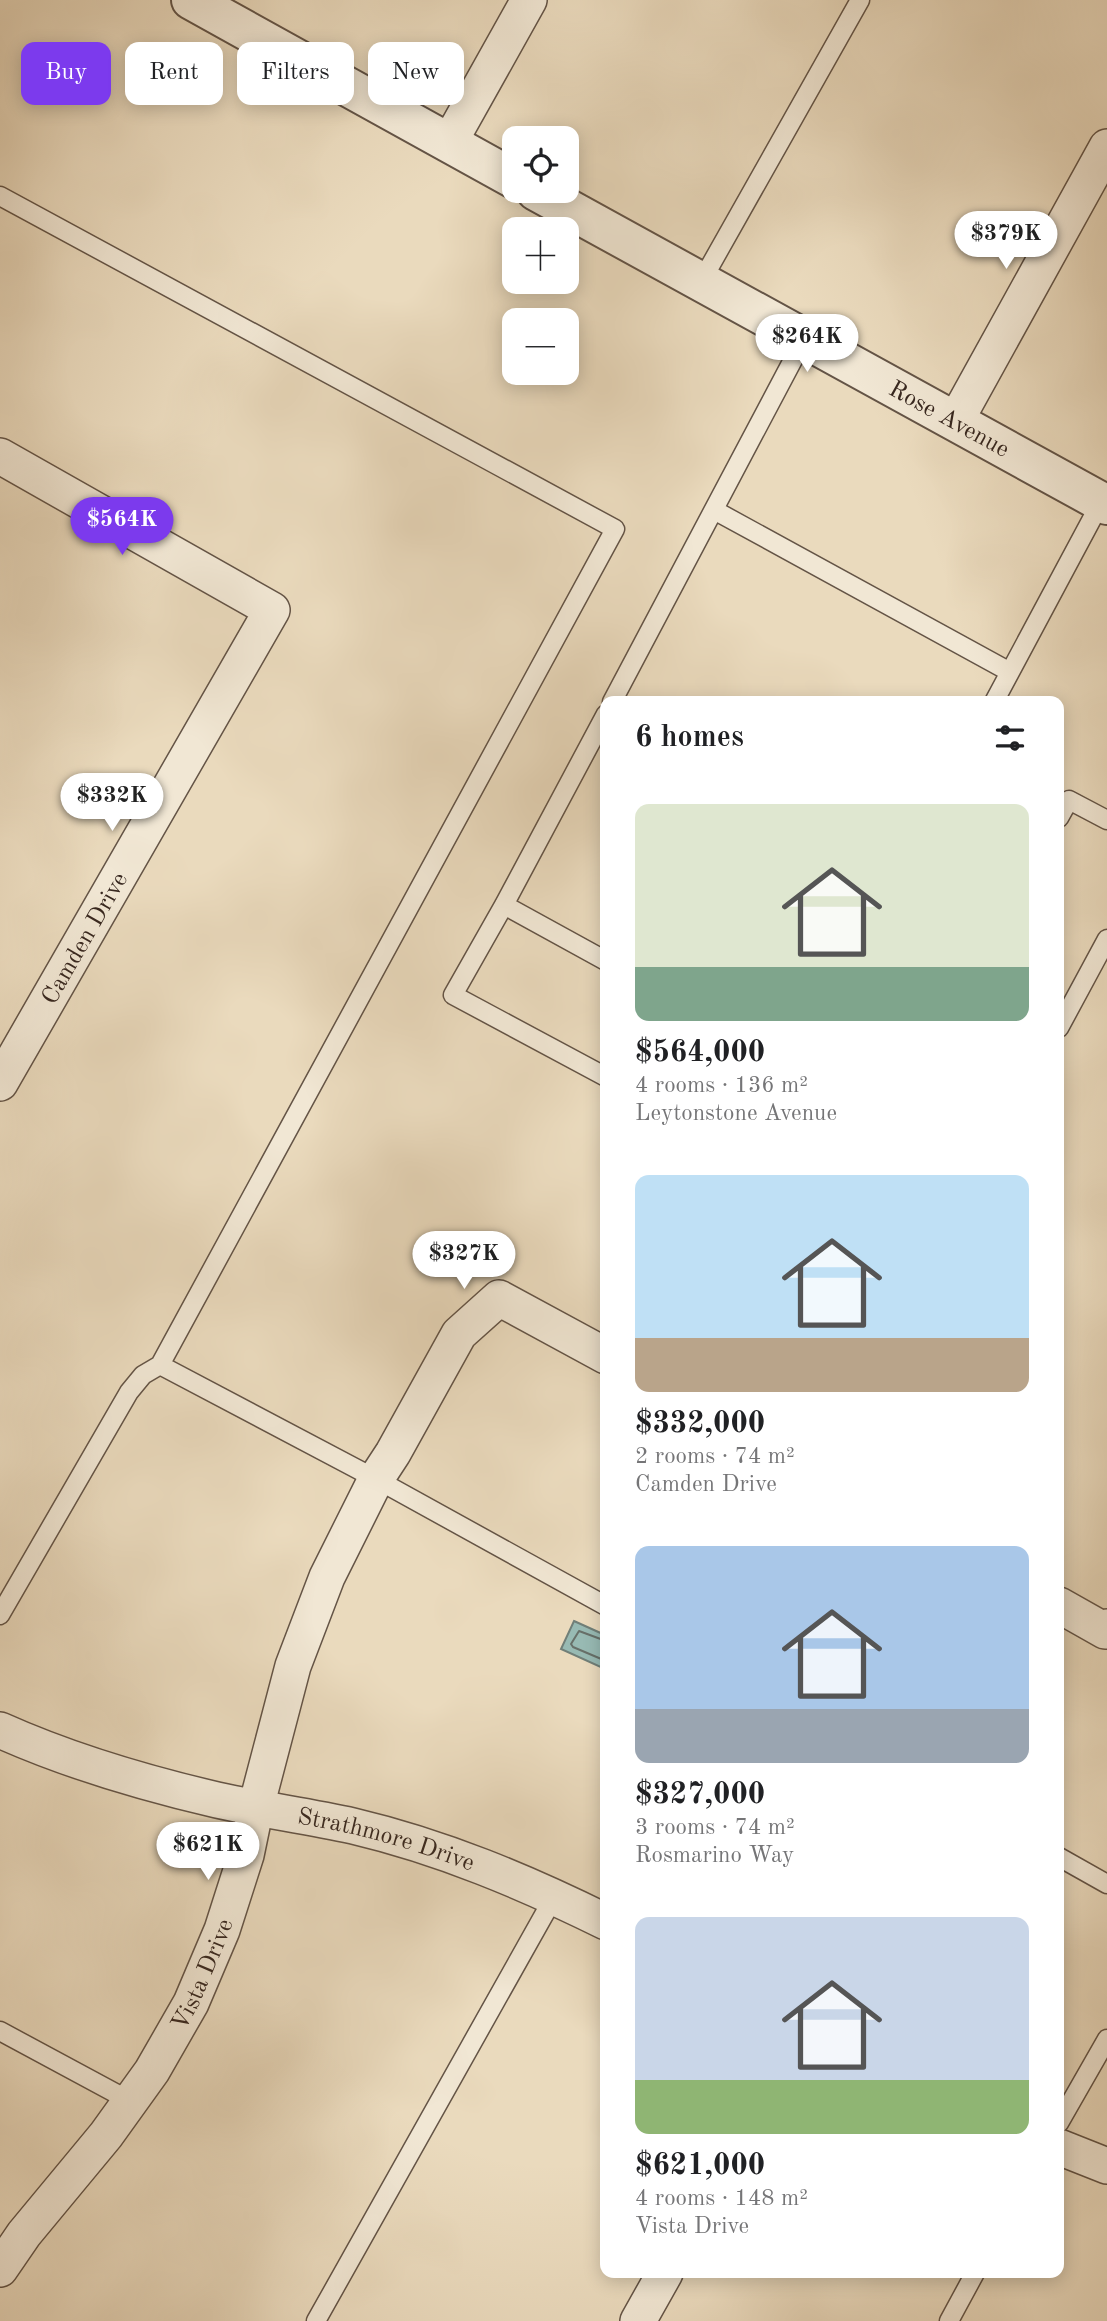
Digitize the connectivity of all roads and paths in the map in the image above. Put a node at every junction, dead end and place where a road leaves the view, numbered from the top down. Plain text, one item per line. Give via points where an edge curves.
1 (191, 0) edge
2 (529, 0) edge
3 (860, 0) edge
4 (449, 143) junction
5 (1107, 147) edge
6 (502, 172) edge
7 (0, 196) edge
8 (558, 203) edge
9 (701, 282) junction
10 (804, 339) junction
11 (955, 422) junction
12 (0, 456) edge
13 (1104, 504) edge
14 (714, 510) junction
15 (1010, 672) junction
16 (615, 696) edge
17 (997, 696) edge
18 (600, 725) edge
19 (1064, 809) edge
20 (1107, 820) edge
21 (505, 905) junction
22 (1107, 939) edge
23 (600, 958) edge
24 (1064, 1019) edge
25 (600, 1074) edge
26 (0, 1083) edge
27 (600, 1353) edge
28 (160, 1365) junction
29 (376, 1479) junction
30 (600, 1603) edge
31 (1064, 1608) edge
32 (0, 1615) edge
33 (1106, 1629) edge
34 (0, 1730) edge
35 (256, 1807) junction
36 (1064, 1860) edge
37 (1107, 1884) edge
38 (554, 1897) junction
39 (600, 1919) edge
40 (0, 2031) edge
41 (1107, 2039) edge
42 (130, 2101) junction
43 (1064, 2114) edge
44 (1064, 2149) edge
45 (1107, 2166) edge
46 (0, 2269) edge
47 (662, 2278) edge
48 (972, 2278) edge
49 (316, 2321) edge
50 (638, 2321) edge
51 (949, 2321) edge

1 - 4 street
2 - 4 street
3 - 9 lane
4 - 6 street
5 - 11 street
7 - 28 lane via 615,529
8 - 9 street, Rose Avenue
9 - 10 street, Rose Avenue
10 - 11 street, Rose Avenue
10 - 14 lane
11 - 13 street, Rose Avenue
12 - 26 street, Camden Drive via 272,610
13 - 15 lane
14 - 15 lane
14 - 16 lane
15 - 17 lane
18 - 21 lane
19 - 20 lane via 1069,800
21 - 23 lane
21 - 25 lane via 453,995
22 - 24 lane
27 - 29 street, Vista Drive via 499,1298 459,1334
28 - 29 lane
28 - 32 lane via 143,1375 129,1392
29 - 30 lane
29 - 35 street, Vista Drive via 327,1577 293,1666
31 - 33 street
34 - 35 street, Strathmore Drive via 105,1769
35 - 38 street, Strathmore Drive via 354,1826 442,1852
35 - 42 street, Vista Drive via 222,1930 191,2003
36 - 37 lane
38 - 39 street, Strathmore Drive
38 - 49 lane
40 - 42 lane
41 - 43 lane
42 - 46 street, Vista Drive
44 - 45 street
47 - 50 street
48 - 51 lane

